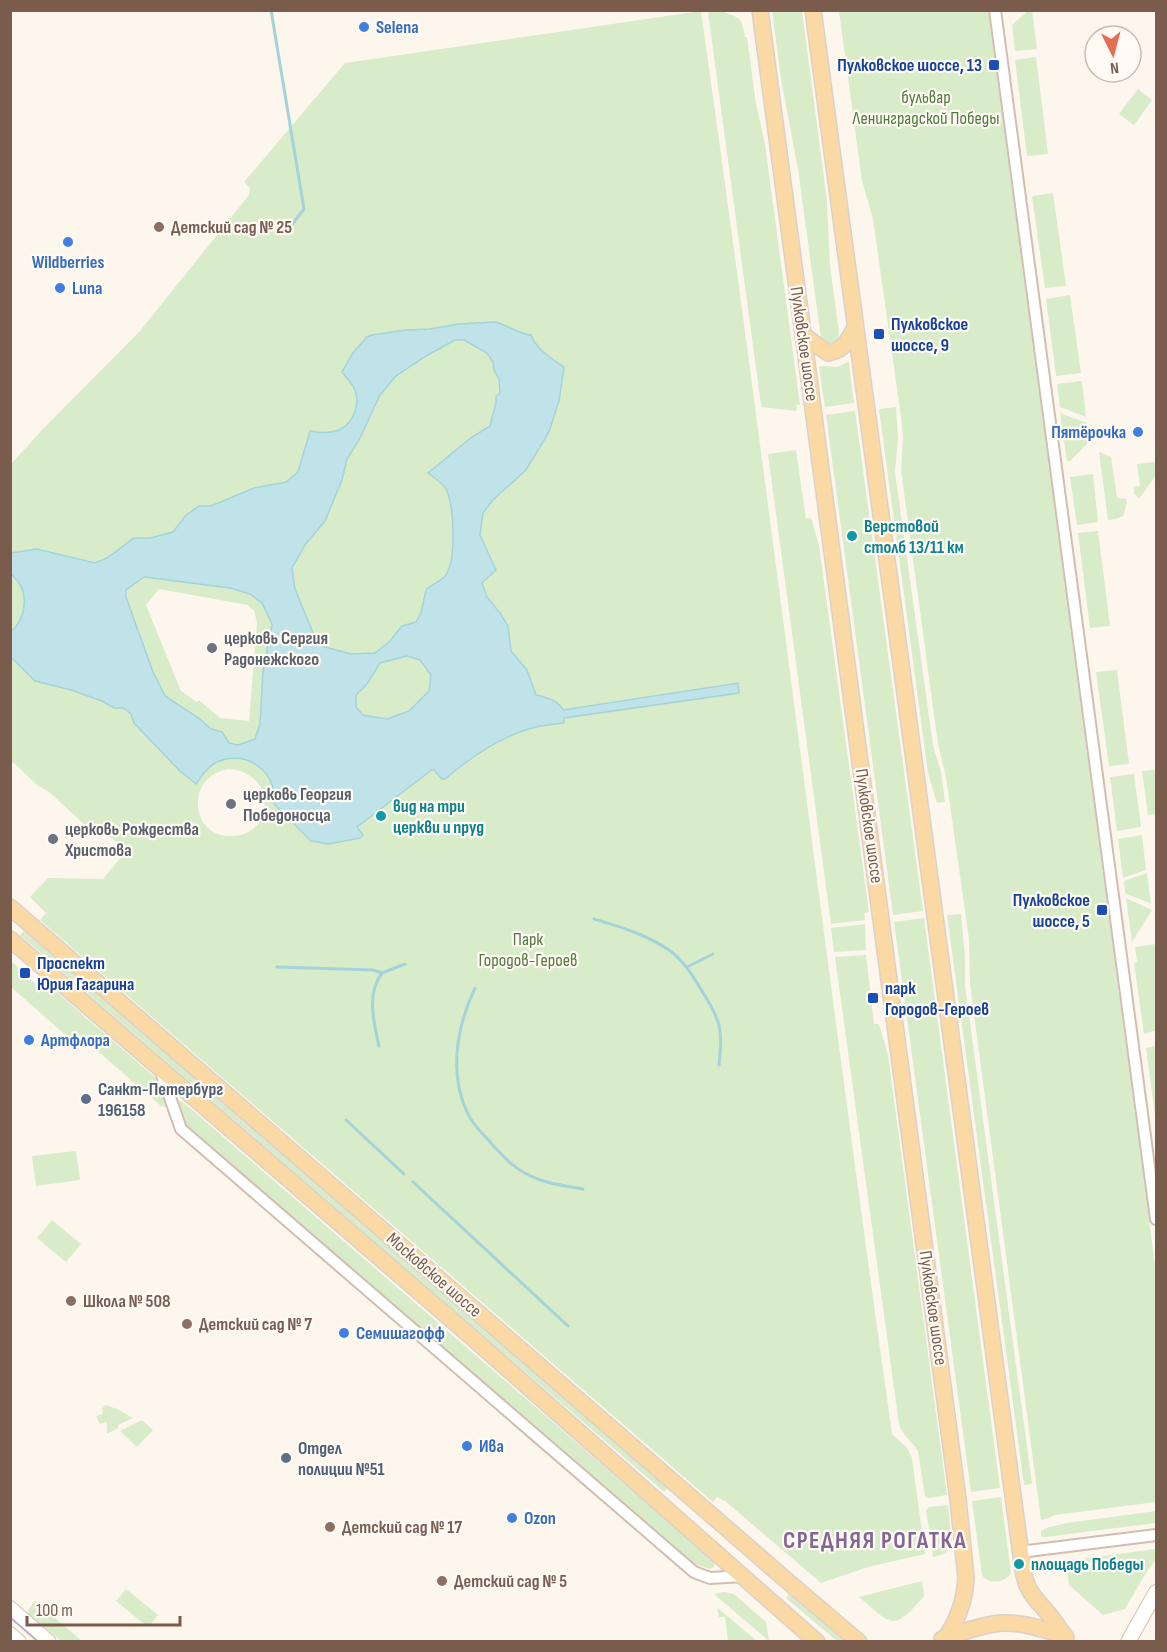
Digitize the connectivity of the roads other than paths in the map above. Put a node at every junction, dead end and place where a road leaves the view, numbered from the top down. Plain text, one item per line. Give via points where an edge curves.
1 (760, 10) edge
2 (813, 10) edge
3 (995, 10) edge
4 (855, 328) junction
5 (803, 335) junction
6 (10, 907) edge
7 (10, 939) edge
8 (160, 1069) junction
9 (1156, 1219) edge
10 (687, 1494) junction
11 (672, 1512) junction
12 (1156, 1535) edge
13 (1020, 1552) junction
14 (744, 1576) junction
15 (1156, 1592) edge
16 (10, 1608) edge
17 (10, 1634) edge
18 (1067, 1638) edge
19 (940, 1640) edge
20 (19, 1641) edge
21 (49, 1641) edge
22 (817, 1641) edge
23 (860, 1641) edge
24 (1128, 1641) edge

1 - 5 main road, Пулковское шоссе
2 - 4 main road
3 - 9 street
4 - 5 main road via 844,346 828,353
4 - 13 main road
5 - 19 main road, Пулковское шоссе via 958,1499 966,1588 963,1602
6 - 10 main road, Московское шоссе
7 - 8 main road, Московское шоссе
8 - 11 main road, Московское шоссе
8 - 14 street via 181,1129 694,1572 710,1578
10 - 11 main road
10 - 23 main road, Московское шоссе
11 - 14 main road, Московское шоссе
12 - 13 street
13 - 18 main road via 1027,1587
14 - 22 main road, Московское шоссе
15 - 24 street
16 - 21 street
17 - 20 street
18 - 19 main road via 1004,1622

